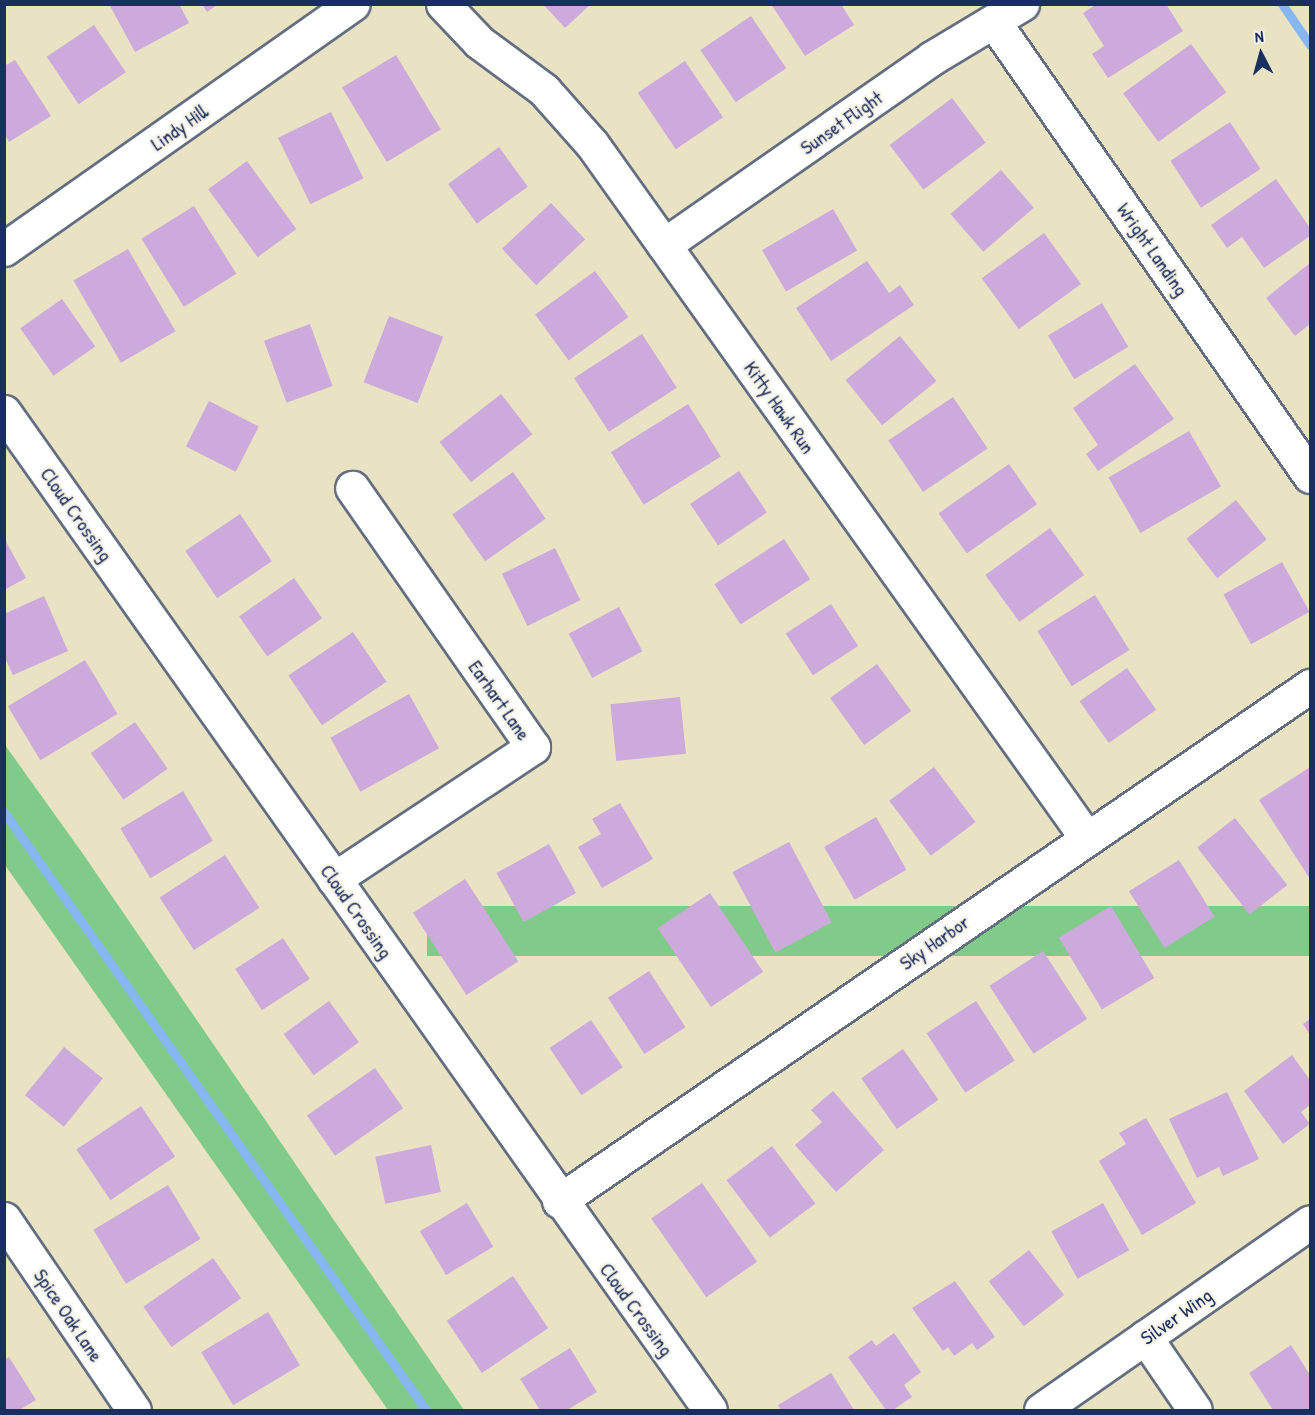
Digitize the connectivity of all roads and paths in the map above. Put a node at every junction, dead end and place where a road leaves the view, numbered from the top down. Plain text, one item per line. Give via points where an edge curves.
1 (352, 4) edge
2 (443, 4) edge
3 (1022, 4) edge
4 (994, 22) junction
5 (664, 245) junction
6 (4, 249) edge
7 (4, 412) edge
8 (1311, 476) edge
9 (351, 488) dead end
10 (1311, 686) edge
11 (1086, 837) junction
12 (334, 879) junction
13 (559, 1201) junction
14 (4, 1220) edge
15 (1311, 1222) edge
16 (1145, 1337) junction
17 (134, 1410) edge
18 (710, 1410) edge
19 (1041, 1410) edge
20 (1196, 1410) edge

1 - 6 street, Lindy Hill
2 - 5 street, Kitty Hawk Run via 479,42 544,90 592,144
3 - 4 street, Sunset Flight
4 - 5 street, Sunset Flight via 932,58
4 - 8 street, Wright Landing
5 - 11 street, Kitty Hawk Run
7 - 12 street, Cloud Crossing
9 - 12 street, Earhart Lane via 533,747
10 - 11 street, Sky Harbor
11 - 13 street, Sky Harbor
12 - 13 street, Cloud Crossing
13 - 18 street, Cloud Crossing
14 - 17 street, Spice Oak Lane
15 - 16 street, Silver Wing
16 - 19 street, Silver Wing
16 - 20 street

